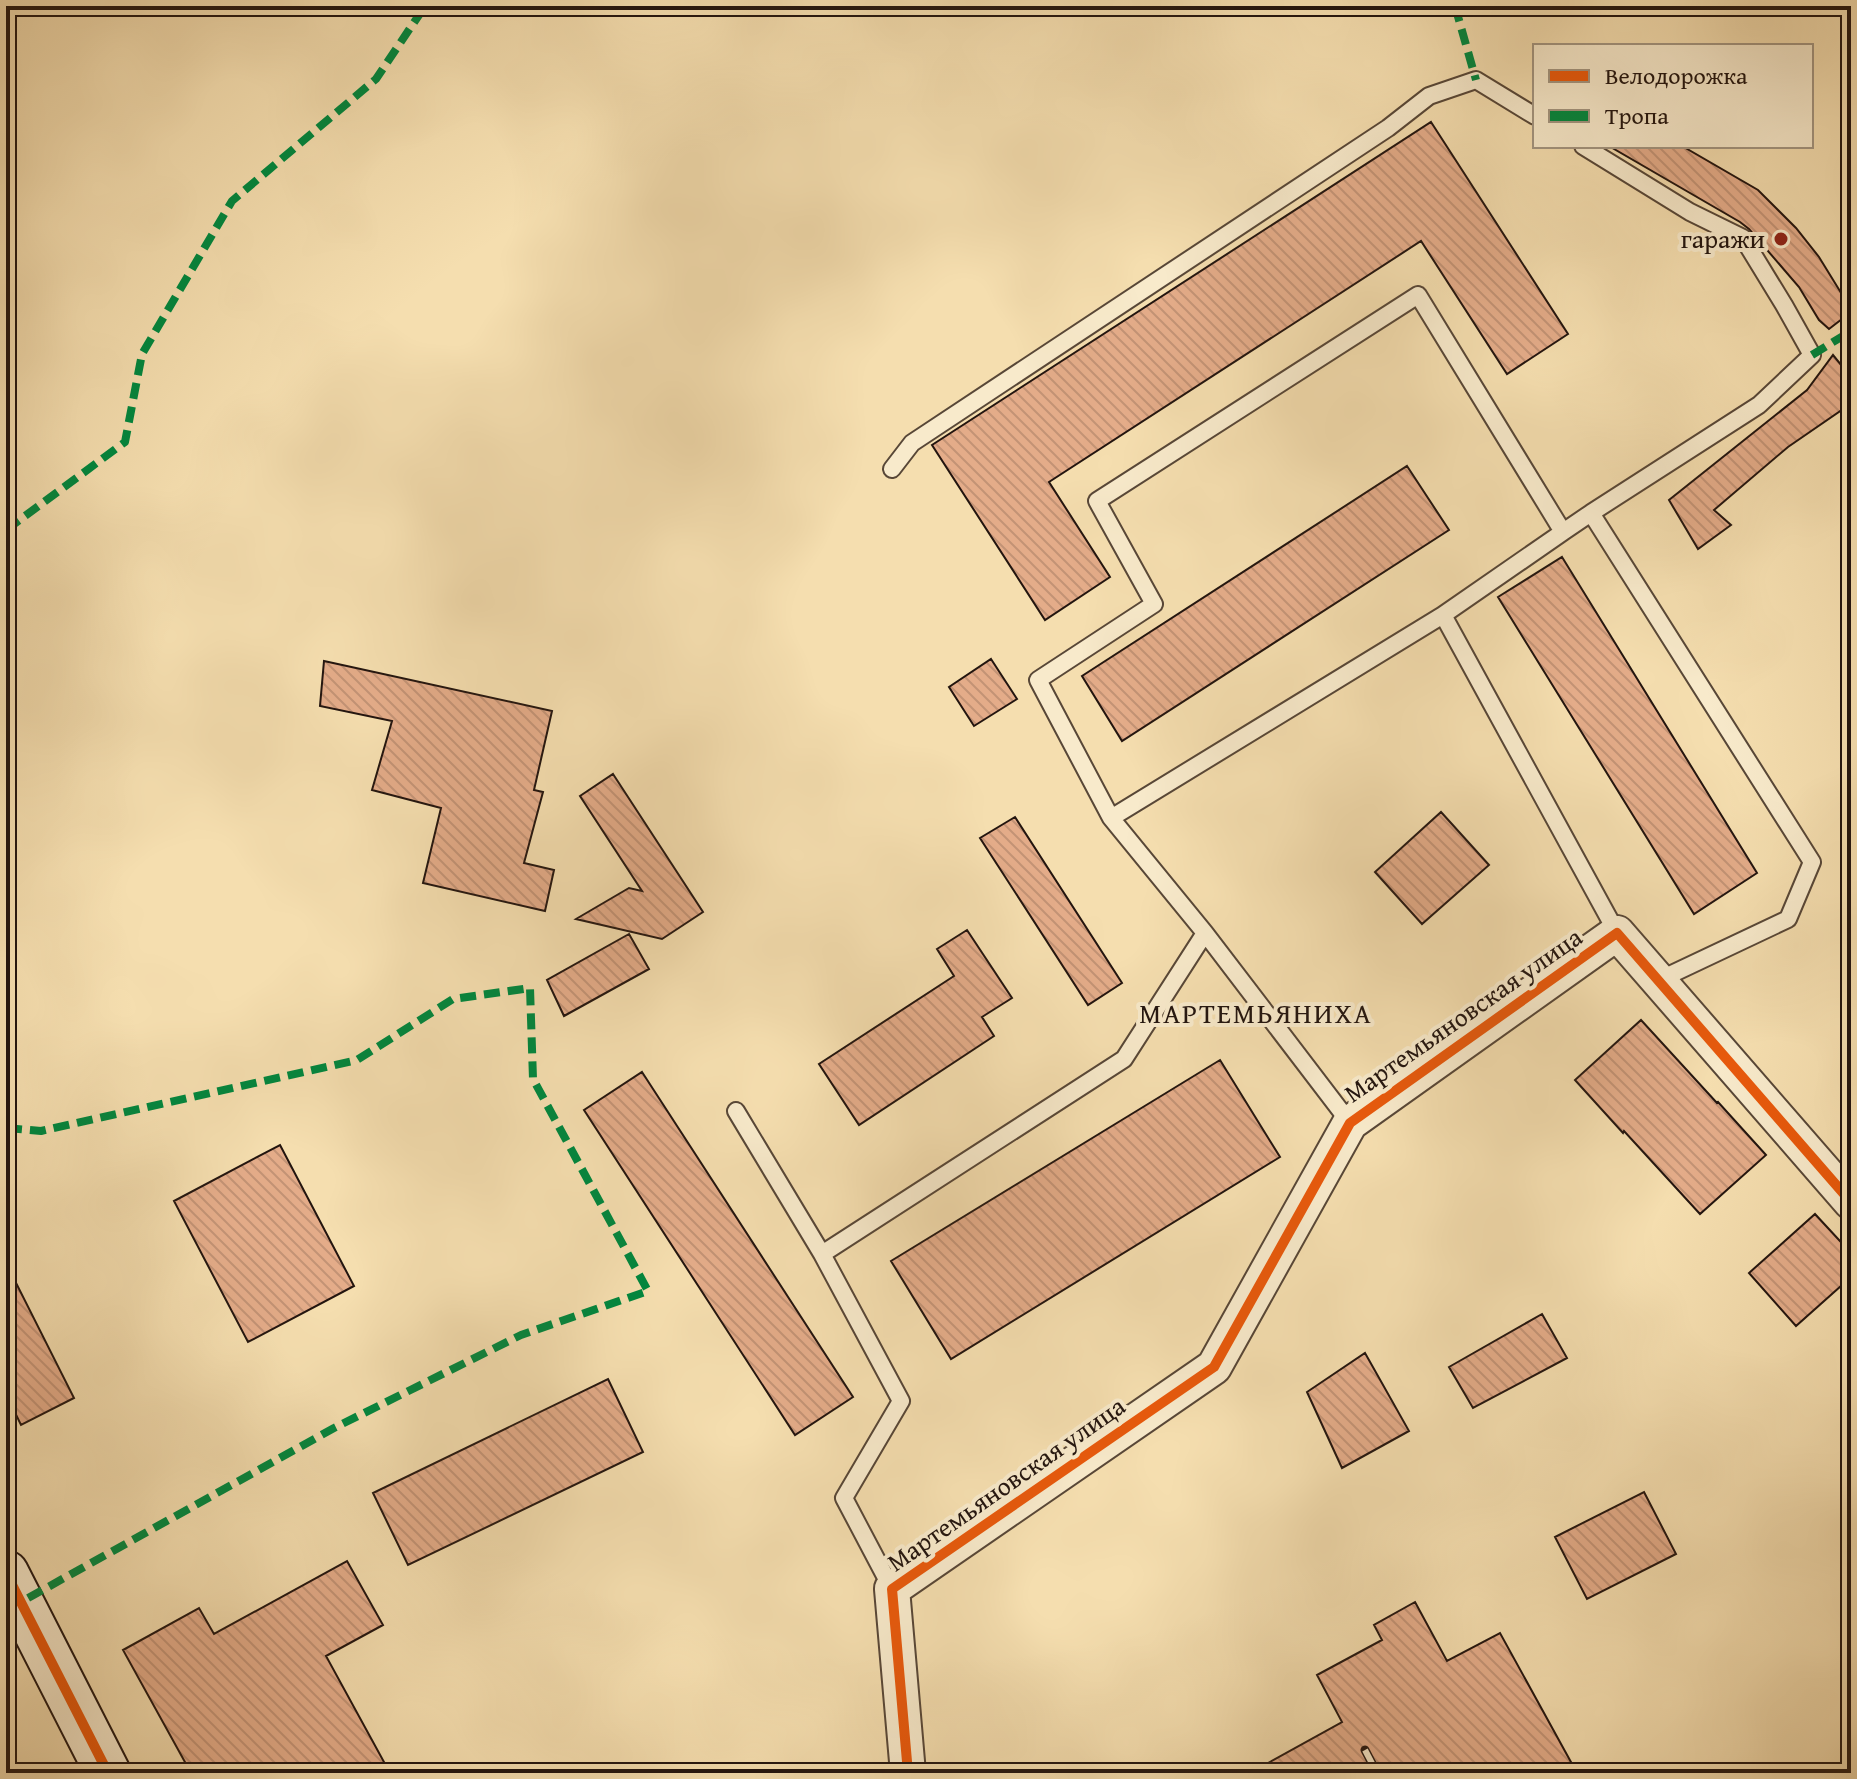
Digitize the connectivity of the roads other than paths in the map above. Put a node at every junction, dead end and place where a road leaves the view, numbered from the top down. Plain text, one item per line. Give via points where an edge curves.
1 (1533, 115) edge
2 (1586, 148) edge
3 (892, 469) dead end
4 (1591, 513) junction
5 (1563, 532) junction
6 (1443, 615) junction
7 (1111, 818) junction
8 (1205, 933) junction
9 (1617, 933) junction
10 (1659, 980) junction
11 (736, 1111) dead end
12 (1350, 1123) junction
13 (1851, 1202) edge
14 (822, 1254) junction
15 (6, 1573) edge
16 (892, 1589) junction
17 (108, 1773) edge
18 (908, 1773) edge

1 - 3 lane via 1476,80 1429,96 912,443
2 - 4 lane via 1743,238 1812,355 1759,405
4 - 5 lane
4 - 10 lane via 1812,862 1788,919
5 - 6 lane
5 - 7 lane via 1418,295 1097,501 1154,604 1038,680
6 - 7 lane
6 - 9 lane
7 - 8 lane
8 - 12 lane
8 - 14 lane via 1124,1059
9 - 10 street, Мартемьяновская улица
9 - 12 street, Мартемьяновская улица
10 - 13 street, Мартемьяновская улица
11 - 14 lane
12 - 16 street, Мартемьяновская улица via 1214,1367
14 - 16 lane via 901,1401 844,1498
15 - 17 street
16 - 18 street, Мартемьяновская улица

